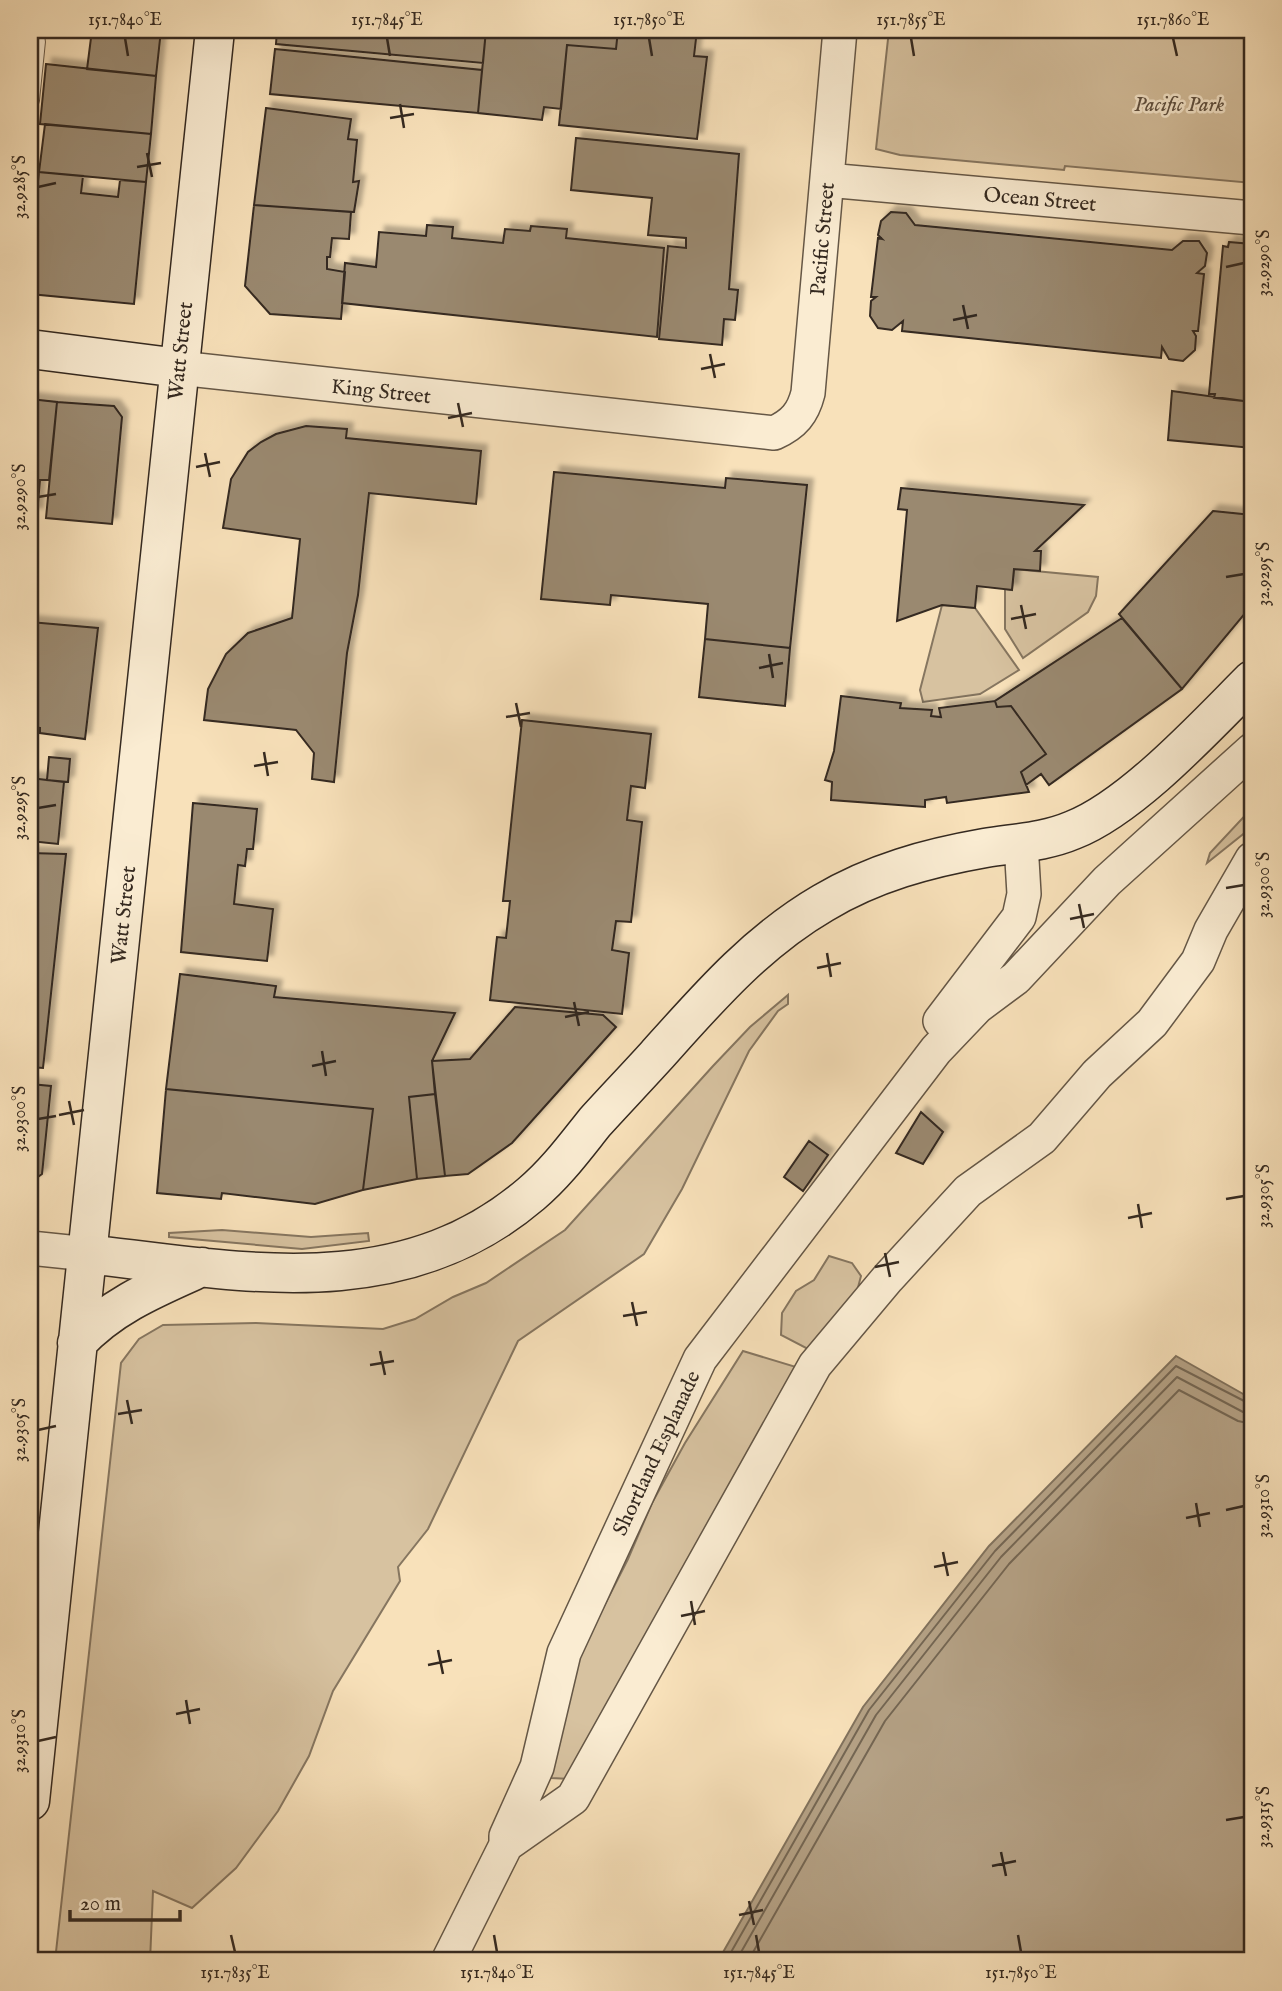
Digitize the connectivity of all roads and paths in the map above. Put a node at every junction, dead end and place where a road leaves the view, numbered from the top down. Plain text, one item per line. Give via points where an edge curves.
1 (215, 30) edge
2 (840, 30) edge
3 (36, 41) dead end
4 (30, 100) edge
5 (827, 180) junction
6 (1252, 218) edge
7 (30, 349) edge
8 (179, 368) junction
9 (774, 433) joint
10 (1252, 680) edge
11 (1252, 750) edge
12 (1021, 843) junction
13 (1252, 859) edge
14 (880, 1097) dead end
15 (30, 1248) edge
16 (88, 1254) junction
17 (204, 1266) junction
18 (76, 1343) junction
19 (30, 1801) edge
20 (506, 1845) junction
21 (448, 1961) edge

1 - 8 main road, Watt Street
2 - 5 street, Pacific Street
3 - 4 lane
5 - 6 street, Ocean Street
5 - 9 street, Pacific Street via 808,393 798,418
7 - 8 main road, King Street
8 - 9 street, King Street
8 - 16 main road, Watt Street
10 - 12 main road via 1186,746 1107,813 1075,830
11 - 20 street, Shortland Esplanade via 1107,881 1016,978 977,1007 936,1050 700,1359 564,1653 537,1767
12 - 14 street via 1024,894 1018,917
12 - 17 main road via 926,859 855,884 790,922 736,967 534,1192 482,1230 448,1247 376,1268 299,1273
13 - 20 street via 1198,961 1152,1023 1097,1074 1042,1138 968,1191 815,1365 573,1798
15 - 16 street
16 - 17 main road
16 - 18 main road, Watt Street
17 - 18 main road via 114,1309
18 - 19 main road, Watt Street
20 - 21 street, Shortland Esplanade

